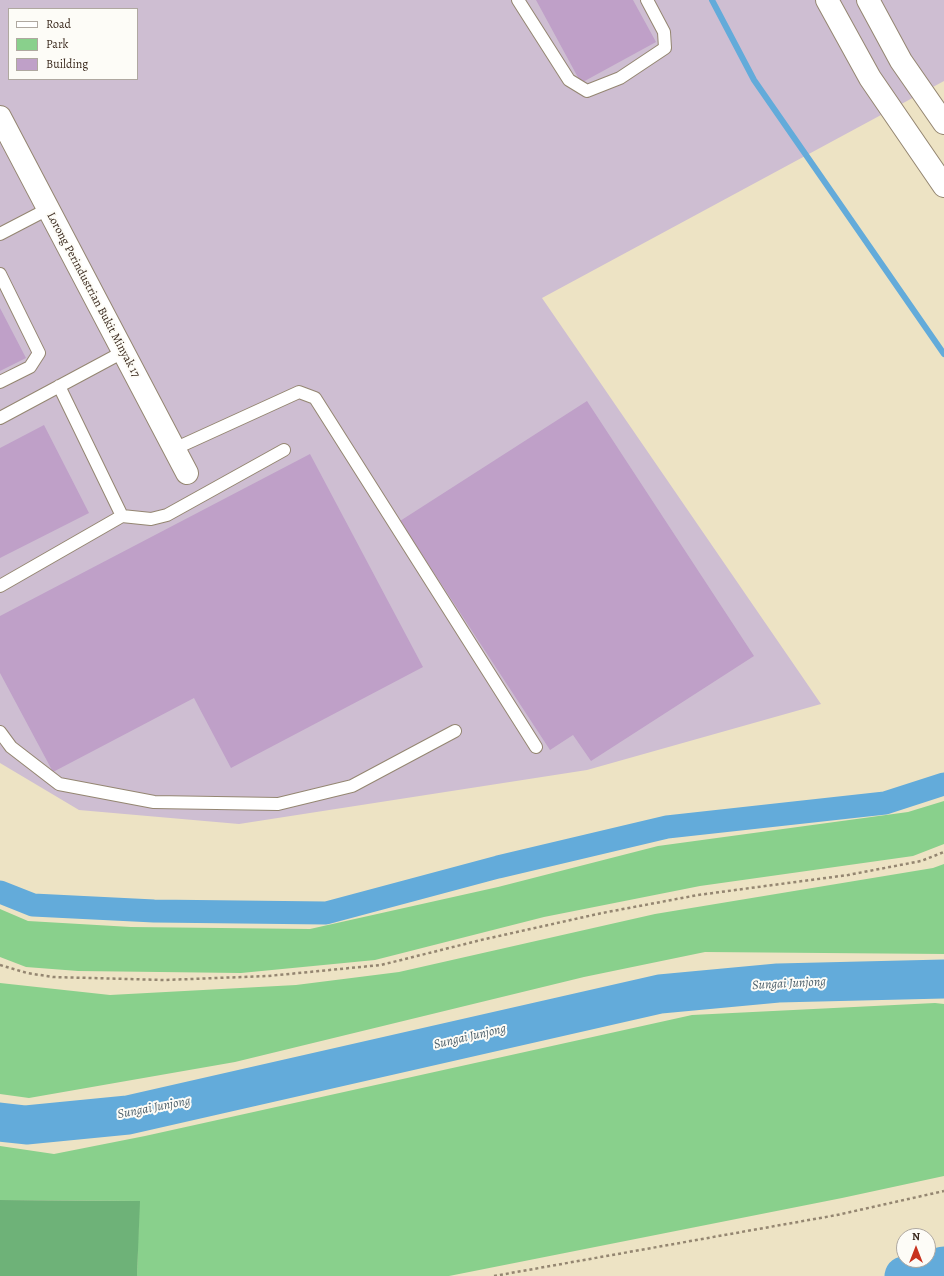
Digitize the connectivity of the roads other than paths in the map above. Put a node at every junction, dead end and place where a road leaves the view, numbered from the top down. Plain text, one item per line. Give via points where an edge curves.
1 (518, 0) edge
2 (647, 0) edge
3 (827, 0) edge
4 (868, 0) edge
5 (0, 117) edge
6 (944, 123) edge
7 (944, 186) edge
8 (48, 209) junction
9 (0, 234) edge
10 (0, 274) edge
11 (123, 352) junction
12 (0, 382) edge
13 (60, 386) junction
14 (0, 418) edge
15 (174, 449) junction
16 (284, 450) dead end
17 (187, 473) dead end
18 (122, 516) junction
19 (0, 586) edge
20 (455, 731) dead end
21 (0, 732) edge
22 (536, 747) dead end

1 - 2 lane via 569,80 587,91 620,78 665,48 664,32
3 - 7 street via 870,78
4 - 6 street via 902,62
5 - 8 street, Lorong Perindustrian Bukit Minyak 17
8 - 9 lane
8 - 11 street, Lorong Perindustrian Bukit Minyak 17
10 - 12 lane via 39,353 30,367
11 - 13 lane
11 - 15 street, Lorong Perindustrian Bukit Minyak 17
13 - 14 lane
13 - 18 lane
15 - 17 street, Lorong Perindustrian Bukit Minyak 17
15 - 22 lane via 299,392 316,398
16 - 18 lane via 167,515 151,519
18 - 19 lane
20 - 21 lane via 352,786 278,804 154,802 60,784 11,747

